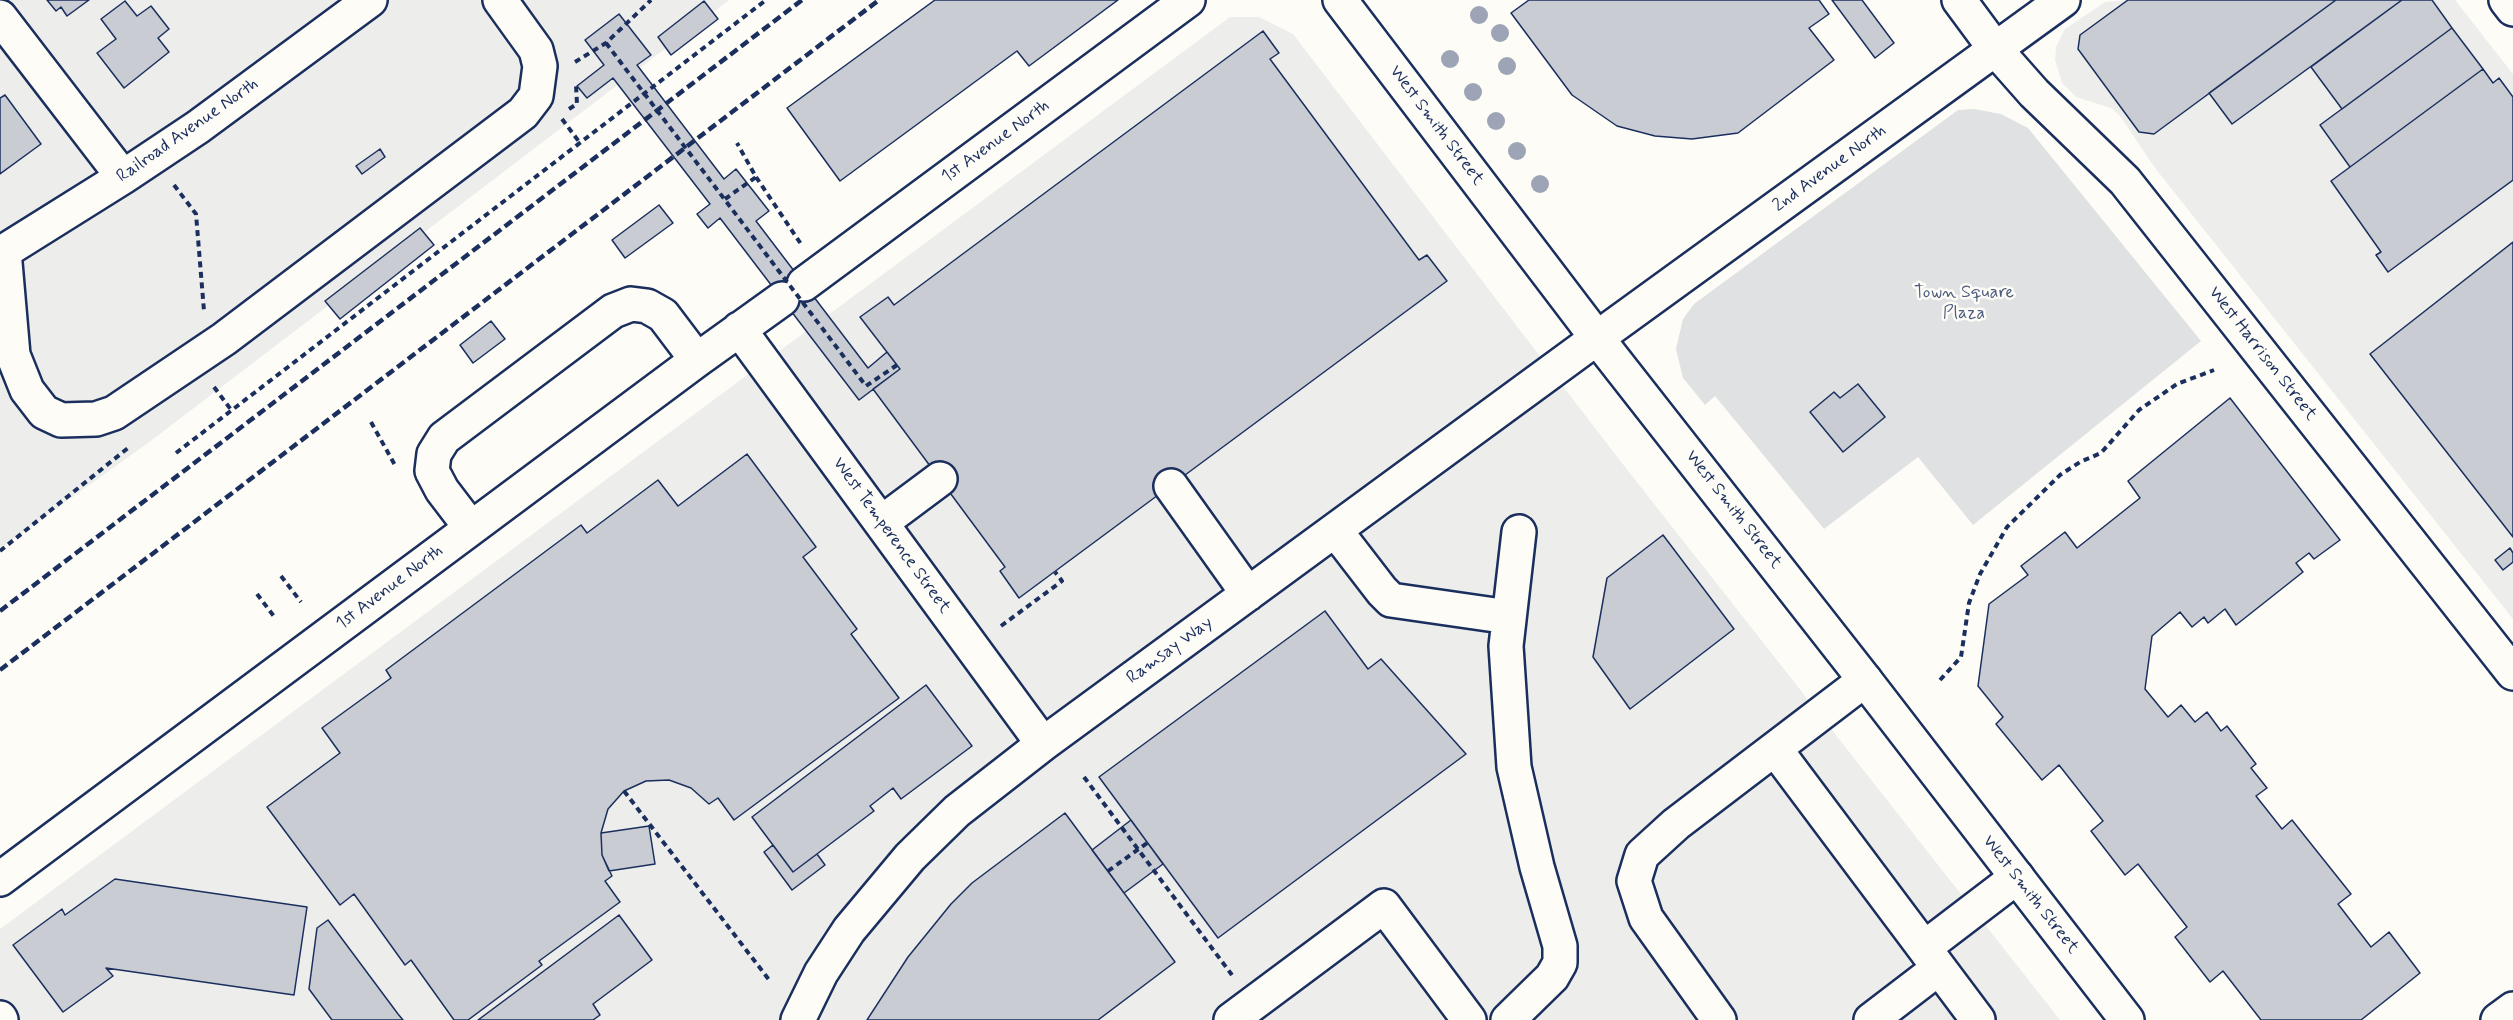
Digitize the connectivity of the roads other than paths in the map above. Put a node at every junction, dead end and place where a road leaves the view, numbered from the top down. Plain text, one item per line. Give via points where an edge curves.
1 (370, 0) edge
2 (500, 0) edge
3 (1188, 0) edge
4 (1340, 0) edge
5 (1959, 0) edge
6 (2063, 0) edge
7 (2506, 0) edge
8 (2513, 9) edge
9 (0, 17) edge
10 (1996, 50) junction
11 (123, 177) junction
12 (2, 253) edge
13 (739, 328) junction
14 (1597, 338) junction
15 (697, 360) junction
16 (940, 479) dead end
17 (1171, 486) dead end
18 (881, 523) junction
19 (471, 528) junction
20 (1335, 530) junction
21 (1519, 532) dead end
22 (1248, 594) junction
23 (1509, 617) junction
24 (2513, 673) edge
25 (1865, 680) junction
26 (1043, 744) junction
27 (1775, 749) junction
28 (2017, 877) junction
29 (0, 879) edge
30 (1931, 958) junction
31 (2513, 1009) edge
32 (798, 1020) edge
33 (1232, 1020) edge
34 (1469, 1020) edge
35 (1508, 1020) edge
36 (1719, 1020) edge
37 (1871, 1020) edge
38 (1978, 1020) edge
39 (2127, 1020) edge
40 (2498, 1020) edge

1 - 11 street, Railroad Avenue North via 198,127
2 - 12 street via 536,50 540,66 536,96 523,113 224,339 114,413 96,419 61,420 44,412 27,390 13,355
3 - 13 street, 1st Avenue North
4 - 14 street, West Smith Street
5 - 10 street, West Harrison Street
6 - 10 street, 2nd Avenue North
7 - 8 street
9 - 11 street
10 - 14 street, 2nd Avenue North
10 - 24 street, West Harrison Street via 2034,93 2125,181
11 - 12 street, Railroad Avenue North
13 - 15 street, 1st Avenue North
13 - 18 street, West Temperence Street
14 - 20 street, Ramsay Way
14 - 25 street, West Smith Street
15 - 19 street, 1st Avenue North
15 - 19 street via 663,315 647,306 631,304 613,311 444,438 434,454 432,471
16 - 18 street
17 - 22 street
18 - 26 street, West Temperence Street
19 - 29 street, 1st Avenue North
20 - 22 street, Ramsay Way
20 - 23 street via 1391,600
21 - 23 street
22 - 26 street, Ramsay Way
23 - 35 street via 1506,657 1514,767 1560,946 1560,963 1552,977
25 - 27 street
25 - 28 street, West Smith Street
26 - 32 street, Ramsay Way via 957,811 910,857 849,930 821,973
27 - 30 street
27 - 36 street via 1676,824 1642,855 1634,881 1646,918
28 - 30 street
28 - 39 street, West Smith Street
30 - 37 street
30 - 38 street
31 - 40 street
33 - 34 street via 1384,906

